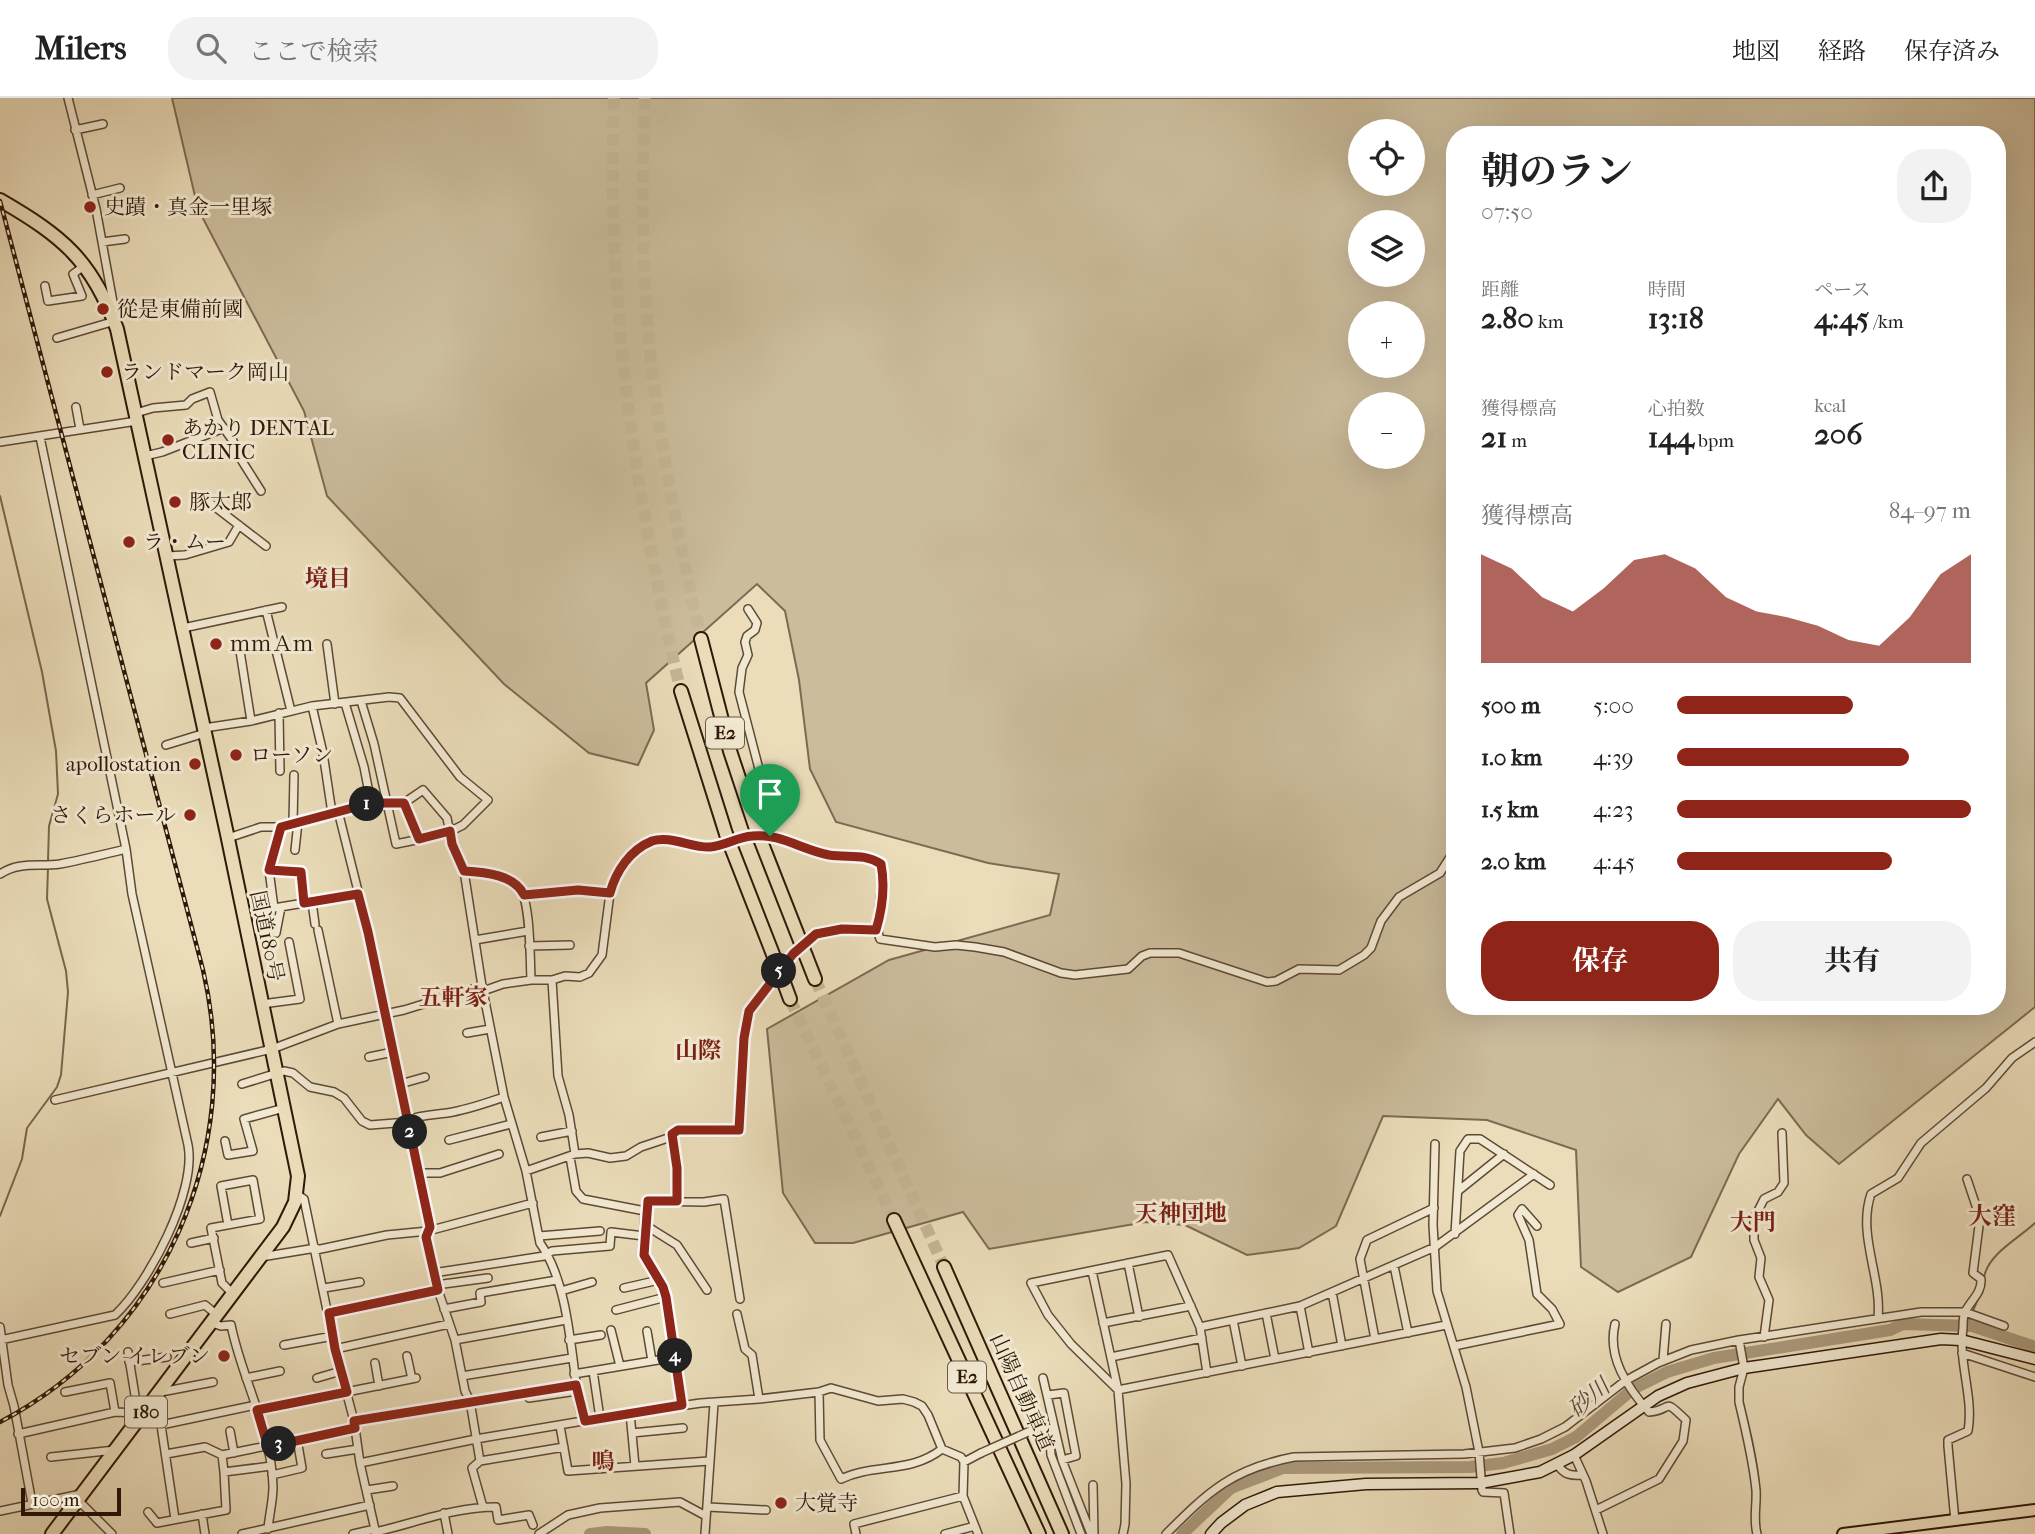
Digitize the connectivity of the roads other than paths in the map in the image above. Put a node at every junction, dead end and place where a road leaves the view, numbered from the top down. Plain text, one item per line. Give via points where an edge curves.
1 (68, 98) edge
2 (103, 124) dead end
3 (75, 130) junction
4 (120, 188) dead end
5 (92, 195) junction
6 (0, 200) edge
7 (125, 239) dead end
8 (102, 242) junction
9 (85, 265) junction
10 (45, 286) dead end
11 (116, 325) junction
12 (57, 338) dead end
13 (76, 407) dead end
14 (137, 417) junction
15 (224, 428) junction
16 (80, 429) junction
17 (40, 437) junction
18 (0, 442) edge
19 (145, 456) junction
20 (261, 491) dead end
21 (210, 503) dead end
22 (239, 526) junction
23 (266, 546) dead end
24 (167, 556) junction
25 (282, 607) dead end
26 (748, 609) dead end
27 (266, 610) junction
28 (183, 628) junction
29 (701, 639) tunnel mouth
30 (327, 644) dead end
31 (240, 651) dead end
32 (681, 691) tunnel mouth
33 (361, 701) junction
34 (345, 703) junction
35 (335, 704) junction
36 (312, 706) junction
37 (291, 711) junction
38 (279, 713) junction
39 (251, 720) junction
40 (205, 731) junction
41 (166, 746) dead end
42 (280, 771) dead end
43 (294, 775) dead end
44 (371, 803) junction
45 (404, 803) junction
46 (386, 804) junction
47 (335, 812) junction
48 (295, 823) junction
49 (281, 827) junction
50 (450, 831) junction
51 (770, 836) junction
52 (228, 838) junction
53 (419, 839) junction
54 (127, 849) junction
55 (295, 850) dead end
56 (1446, 864) edge
57 (269, 870) junction
58 (464, 871) junction
59 (0, 874) edge
60 (610, 893) junction
61 (358, 894) junction
62 (524, 895) junction
63 (308, 902) junction
64 (281, 907) junction
65 (876, 930) junction
66 (528, 931) junction
67 (276, 933) dead end
68 (475, 940) junction
69 (289, 942) dead end
70 (570, 945) dead end
71 (529, 946) junction
72 (815, 979) tunnel mouth
73 (531, 980) junction
74 (552, 980) junction
75 (482, 988) junction
76 (790, 999) tunnel mouth
77 (262, 1004) junction
78 (385, 1013) junction
79 (338, 1024) junction
80 (490, 1029) junction
81 (467, 1033) dead end
82 (2035, 1042) edge
83 (272, 1049) junction
84 (393, 1052) junction
85 (369, 1057) dead end
86 (172, 1072) junction
87 (277, 1073) junction
88 (425, 1077) dead end
89 (242, 1084) dead end
90 (400, 1084) junction
91 (504, 1097) junction
92 (55, 1100) dead end
93 (284, 1108) junction
94 (408, 1121) junction
95 (511, 1124) junction
96 (572, 1131) junction
97 (1782, 1133) dead end
98 (672, 1134) junction
99 (541, 1137) dead end
100 (449, 1140) dead end
101 (225, 1142) dead end
102 (1435, 1144) dead end
103 (499, 1154) dead end
104 (1504, 1154) junction
105 (572, 1156) junction
106 (526, 1171) junction
107 (418, 1173) junction
108 (1534, 1174) junction
109 (1967, 1179) dead end
110 (1550, 1185) dead end
111 (1458, 1191) junction
112 (298, 1194) junction
113 (677, 1201) junction
114 (533, 1203) junction
115 (1434, 1208) junction
116 (645, 1211) junction
117 (894, 1220) tunnel mouth
118 (228, 1225) junction
119 (645, 1225) junction
120 (1537, 1226) dead end
121 (428, 1231) junction
122 (600, 1231) dead end
123 (1455, 1234) junction
124 (539, 1236) junction
125 (644, 1236) junction
126 (214, 1238) junction
127 (191, 1243) dead end
128 (1435, 1247) junction
129 (316, 1249) junction
130 (547, 1253) junction
131 (260, 1258) junction
132 (1128, 1264) junction
133 (1394, 1266) junction
134 (944, 1267) tunnel mouth
135 (220, 1270) junction
136 (1092, 1272) junction
137 (433, 1273) junction
138 (488, 1278) dead end
139 (1363, 1279) junction
140 (557, 1280) junction
141 (659, 1280) junction
142 (360, 1282) dead end
143 (592, 1282) dead end
144 (163, 1283) dead end
145 (437, 1287) junction
146 (324, 1288) junction
147 (624, 1288) dead end
148 (708, 1290) dead end
149 (561, 1291) junction
150 (1332, 1292) junction
151 (233, 1294) junction
152 (666, 1297) junction
153 (740, 1298) dead end
154 (1191, 1306) junction
155 (1300, 1306) junction
156 (444, 1309) junction
157 (616, 1310) dead end
158 (329, 1313) junction
159 (1266, 1313) junction
160 (170, 1314) dead end
161 (737, 1314) dead end
162 (1968, 1314) junction
163 (1139, 1317) junction
164 (1878, 1318) junction
165 (215, 1319) junction
166 (566, 1320) junction
167 (1233, 1320) junction
168 (1103, 1323) junction
169 (449, 1324) junction
170 (1615, 1324) dead end
171 (1666, 1324) dead end
172 (1446, 1325) junction
173 (2004, 1326) dead end
174 (0, 1327) edge
175 (1200, 1327) junction
176 (611, 1330) dead end
177 (647, 1331) dead end
178 (1408, 1332) junction
179 (601, 1335) dead end
180 (333, 1336) junction
181 (1764, 1337) junction
182 (1202, 1338) junction
183 (1962, 1338) junction
184 (1375, 1339) junction
185 (1, 1340) edge
186 (454, 1340) junction
187 (569, 1340) junction
188 (1739, 1341) junction
189 (284, 1345) dead end
190 (1342, 1346) junction
191 (1454, 1346) junction
192 (335, 1349) junction
193 (128, 1352) dead end
194 (1309, 1353) junction
195 (1962, 1353) junction
196 (407, 1356) dead end
197 (167, 1357) dead end
198 (676, 1357) junction
199 (1111, 1357) junction
200 (572, 1358) junction
201 (1275, 1359) junction
202 (2035, 1359) edge
203 (1662, 1360) junction
204 (652, 1361) junction
205 (129, 1362) junction
206 (375, 1363) dead end
207 (620, 1366) junction
208 (1242, 1366) junction
209 (1743, 1366) junction
210 (280, 1371) dead end
211 (341, 1371) junction
212 (593, 1371) junction
213 (1208, 1373) junction
214 (574, 1374) junction
215 (462, 1376) junction
216 (2035, 1377) edge
217 (246, 1378) junction
218 (317, 1378) dead end
219 (1043, 1378) dead end
220 (213, 1382) dead end
221 (1626, 1382) junction
222 (379, 1386) junction
223 (576, 1388) junction
224 (1118, 1390) junction
225 (65, 1392) dead end
226 (161, 1392) junction
227 (347, 1392) junction
228 (819, 1392) junction
229 (1048, 1395) junction
230 (529, 1398) dead end
231 (759, 1399) junction
232 (470, 1401) junction
233 (714, 1403) junction
234 (1642, 1404) junction
235 (682, 1405) junction
236 (150, 1406) junction
237 (256, 1408) junction
238 (115, 1412) junction
239 (629, 1413) junction
240 (139, 1415) junction
241 (600, 1418) junction
242 (585, 1421) junction
243 (161, 1425) junction
244 (355, 1425) junction
245 (560, 1426) junction
246 (683, 1428) dead end
247 (230, 1431) dead end
248 (632, 1433) junction
249 (18, 1434) junction
250 (476, 1439) junction
251 (297, 1440) junction
252 (268, 1447) junction
253 (564, 1447) junction
254 (358, 1449) junction
255 (942, 1449) junction
256 (116, 1450) junction
257 (234, 1453) junction
258 (1479, 1453) junction
259 (166, 1454) junction
260 (326, 1454) dead end
261 (222, 1455) junction
262 (1574, 1455) junction
263 (51, 1457) dead end
264 (1062, 1460) junction
265 (480, 1461) junction
266 (709, 1461) junction
267 (964, 1462) junction
268 (360, 1463) junction
269 (1558, 1464) junction
270 (271, 1465) junction
271 (635, 1466) junction
272 (224, 1472) junction
273 (272, 1475) junction
274 (1583, 1475) junction
275 (1480, 1479) junction
276 (1093, 1485) dead end
277 (393, 1486) dead end
278 (366, 1490) junction
279 (963, 1496) junction
280 (80, 1497) junction
281 (32, 1503) junction
282 (370, 1505) junction
283 (483, 1507) junction
284 (708, 1507) junction
285 (766, 1510) dead end
286 (1595, 1510) junction
287 (2035, 1510) edge
288 (0, 1511) edge
289 (148, 1512) dead end
290 (444, 1513) junction
291 (202, 1514) junction
292 (706, 1516) junction
293 (175, 1519) junction
294 (1955, 1521) junction
295 (410, 1524) junction
296 (533, 1525) dead end
297 (272, 1530) edge
298 (977, 1530) edge
299 (375, 1532) edge
300 (258, 1533) edge
301 (52, 1534) edge
302 (112, 1534) edge
303 (205, 1534) edge
304 (242, 1534) edge
305 (353, 1534) edge
306 (411, 1534) edge
307 (448, 1534) edge
308 (539, 1534) edge
309 (705, 1534) edge
310 (856, 1534) edge
311 (945, 1534) edge
312 (1039, 1534) edge
313 (1062, 1534) edge
314 (1081, 1534) edge
315 (1092, 1534) edge
316 (1123, 1534) edge
317 (1166, 1534) edge
318 (1211, 1534) edge
319 (1510, 1534) edge
320 (1603, 1534) edge
321 (1757, 1534) edge
322 (1843, 1534) edge

1 - 3 street
2 - 3 street
3 - 5 street
4 - 5 street
5 - 8 street
6 - 9 highway, 国道180号 via 63,241
7 - 8 street
8 - 11 street
9 - 10 street via 73,274 82,296 48,301
9 - 11 highway, 国道180号
11 - 12 street
11 - 14 highway, 国道180号
13 - 16 street
14 - 15 street via 153,408 186,405 211,392
14 - 16 street
14 - 19 highway, 国道180号
15 - 19 street
15 - 20 street
16 - 17 street
17 - 18 street
17 - 54 street
19 - 24 highway, 国道180号
21 - 22 street
22 - 23 street
22 - 24 street via 229,542
24 - 28 highway, 国道180号
25 - 27 street
26 - 51 street via 757,623 745,642 748,655 739,692 773,810
27 - 28 street
27 - 37 street
28 - 40 highway, 国道180号
29 - 72 highway, E2, bridge via 755,826
30 - 35 street
31 - 39 street
32 - 76 highway, E2, bridge via 726,834
33 - 34 street
33 - 46 street
33 - 50 street via 400,698 460,777 488,800
34 - 35 street
34 - 44 street
35 - 36 street
36 - 37 street
36 - 47 street
37 - 38 street
38 - 39 street
38 - 42 street
39 - 40 street
40 - 41 street
40 - 52 highway, 国道180号
43 - 48 street
44 - 46 street
44 - 47 street
45 - 46 street
45 - 50 street via 423,790 447,818
45 - 53 street
46 - 53 street via 396,844
47 - 48 street
47 - 61 street
48 - 49 street
48 - 55 street
49 - 52 street via 261,827
49 - 57 street
50 - 53 street
50 - 58 street
51 - 60 street via 750,836 710,847 659,839 628,858
51 - 65 street via 829,855 870,858 881,864
52 - 77 highway, 国道180号
54 - 59 street via 53,864 17,866
54 - 86 street via 132,894
56 - 65 street via 1440,873 1399,897 1364,955 1339,970 1299,970 1276,981 1165,952 1142,956 1120,971 1075,975 984,948 880,939
57 - 63 street via 301,872
57 - 64 street via 274,908
58 - 62 street via 510,880
58 - 68 street
60 - 62 street via 578,890
60 - 74 street via 599,962 584,976
61 - 63 street
61 - 78 street
62 - 66 street
63 - 64 street
63 - 79 street
64 - 67 street
65 - 98 street via 816,934 793,954 749,1011 739,1130 688,1129
66 - 68 street
66 - 71 street
68 - 75 street
69 - 77 street via 300,999
70 - 71 street
71 - 73 street
73 - 74 street
73 - 75 street
74 - 96 street via 558,1076
75 - 78 street
75 - 80 street
77 - 83 highway, 国道180号
78 - 79 street
78 - 84 street
79 - 83 street
80 - 81 street
80 - 91 street
82 - 164 street via 1921,1143 1898,1178 1871,1194 1866,1223
83 - 86 street
83 - 87 highway, 国道180号
84 - 85 street
84 - 90 street
86 - 92 street
86 - 185 street via 190,1165 181,1201 150,1268 110,1317
87 - 89 street
87 - 93 highway, 国道180号
87 - 94 street via 293,1073 310,1087 344,1098 370,1125
88 - 90 street
90 - 94 street
91 - 94 street
91 - 95 street
93 - 101 street via 244,1119 253,1151 228,1155
93 - 112 highway, 国道180号
94 - 107 street
95 - 100 street
95 - 106 street
96 - 99 street
96 - 105 street
97 - 181 street via 1784,1182 1778,1192 1764,1199 1754,1219 1754,1240 1761,1258 1759,1278 1769,1300
98 - 105 street via 626,1156
98 - 113 street
102 - 115 street
103 - 107 street via 440,1173
104 - 108 street
104 - 111 street
104 - 111 street via 1476,1138 1465,1141 1460,1151
105 - 106 street
105 - 116 street via 576,1191 583,1199
106 - 114 street
107 - 121 street
108 - 110 street
108 - 123 street
109 - 162 street via 1980,1218 1973,1273 1981,1279
111 - 123 street
112 - 129 street via 304,1199
112 - 131 highway, 180 via 288,1218
113 - 116 street via 648,1201
113 - 153 street via 724,1199
114 - 121 street
114 - 124 street
115 - 128 street
115 - 139 street via 1367,1240 1360,1259
116 - 119 street
117 - 312 highway, 山陽自動車道 / E2
118 - 118 street via 260,1219 253,1180 221,1186
118 - 126 street via 211,1228
119 - 125 street
119 - 148 street via 677,1245
120 - 191 street via 1522,1209 1518,1215 1529,1240 1537,1294 1560,1324
121 - 129 street
121 - 137 street
122 - 124 street
123 - 128 street
124 - 130 street
125 - 130 street via 611,1232 610,1246
125 - 141 street via 644,1255
126 - 127 street
126 - 135 street
128 - 133 street
128 - 172 street via 1437,1291
129 - 131 street
129 - 146 street
130 - 137 street
130 - 140 street
131 - 151 highway, 180
132 - 136 street
132 - 154 street via 1168,1255
132 - 163 street
133 - 139 street
133 - 178 street
134 - 313 highway, 山陽自動車道 / E2
135 - 144 street
135 - 151 street via 222,1283
136 - 168 street
136 - 224 street via 1031,1283 1070,1344
137 - 145 street
138 - 145 street
139 - 150 street
139 - 184 street
140 - 149 street
140 - 156 street via 480,1293 481,1302
141 - 147 street
141 - 152 street
142 - 146 street
143 - 149 street
145 - 156 street
145 - 158 street
146 - 158 street
149 - 166 street
150 - 155 street
150 - 190 street
151 - 165 highway, 180
152 - 157 street
152 - 198 street
154 - 163 street
154 - 175 street
155 - 159 street
155 - 194 street
156 - 169 street
158 - 180 street
159 - 167 street
159 - 201 street
160 - 165 street via 205,1305
161 - 231 street via 746,1349 752,1355
162 - 164 street via 1921,1312
162 - 173 street
162 - 183 street
163 - 168 street
164 - 181 street
165 - 217 street via 231,1325
165 - 226 highway, 180
166 - 186 street
166 - 187 street
167 - 175 street
167 - 208 street
168 - 199 street
169 - 186 street
169 - 192 street
170 - 221 street via 1612,1347
171 - 203 street
172 - 178 street
172 - 191 street
174 - 185 street
175 - 182 street
176 - 207 street
177 - 204 street
178 - 184 street
179 - 187 street
180 - 189 street
180 - 192 street
181 - 188 street
182 - 199 street
182 - 213 street
183 - 195 street
183 - 202 street
183 - 209 street
184 - 190 street
185 - 249 street
186 - 215 street
187 - 200 street
188 - 203 street
188 - 209 street
190 - 194 street
191 - 258 street
192 - 211 street
193 - 205 street
194 - 201 street
195 - 216 street
195 - 294 street via 1970,1419 1968,1431 1948,1440
196 - 222 street via 414,1379
197 - 205 street
198 - 204 street
198 - 235 street
199 - 224 street
200 - 214 street
200 - 215 street
201 - 208 street
203 - 221 street
204 - 207 street
205 - 240 street
206 - 222 street
207 - 212 street
208 - 213 street
209 - 234 street via 1687,1383
209 - 321 street via 1740,1402 1756,1488
210 - 217 street
211 - 218 street
211 - 227 street
212 - 214 street
212 - 241 street
213 - 224 street
214 - 223 street
215 - 232 street
217 - 237 street
219 - 229 street
220 - 226 street
221 - 234 street
221 - 258 street via 1550,1436 1515,1448
222 - 227 street
223 - 230 street
223 - 232 street
223 - 242 street
224 - 316 street via 1126,1484
225 - 238 street via 110,1383
226 - 236 highway, 180
227 - 237 street
227 - 244 street
228 - 231 street
228 - 255 street via 831,1388 878,1401 914,1402 928,1415
228 - 255 street via 820,1440 841,1479 906,1467
229 - 264 street
229 - 264 street via 1064,1393 1076,1456
231 - 233 street
232 - 244 street
232 - 250 street
233 - 235 street
233 - 266 street
234 - 262 street
234 - 286 street via 1651,1413 1671,1406 1686,1420 1683,1441 1660,1479
235 - 239 street
236 - 240 highway, 180
236 - 243 street
237 - 243 street
237 - 252 street
238 - 240 street
238 - 249 street
239 - 241 street
239 - 248 street
240 - 256 highway, 180
241 - 242 street
242 - 245 street
243 - 259 street
244 - 251 street
244 - 254 street
245 - 250 street
245 - 253 street
246 - 248 street
247 - 257 street
248 - 271 street
249 - 281 street
250 - 265 street
250 - 268 street
251 - 252 street
251 - 273 street via 302,1468
252 - 257 street
252 - 270 street
253 - 265 street
253 - 271 street via 568,1471
254 - 260 street
254 - 268 street
255 - 267 street
256 - 263 street
256 - 280 highway, 180
257 - 261 street
258 - 275 street
258 - 317 street via 1276,1460 1221,1483
259 - 261 street via 205,1447
259 - 293 street
261 - 272 street
262 - 269 street
262 - 274 street
264 - 315 street
265 - 283 street via 471,1468
266 - 271 street
266 - 284 street
267 - 279 street
267 - 314 street, bridge via 1041,1429 1050,1439 1051,1455
268 - 278 street
269 - 274 street via 1562,1472
269 - 275 street via 1522,1477
270 - 272 street
270 - 273 street
272 - 291 street via 226,1510
273 - 297 street
274 - 286 street
275 - 318 street via 1277,1492 1245,1505
275 - 319 street via 1483,1492 1504,1493
276 - 315 street
277 - 278 street
278 - 282 street
279 - 298 street
279 - 310 street via 854,1524
280 - 281 street
280 - 301 highway, 180
280 - 302 street
281 - 288 street
282 - 297 street
282 - 299 street
283 - 290 street
283 - 296 street via 496,1507 498,1520 529,1515
284 - 285 street
284 - 292 street
286 - 320 street
287 - 294 main road
289 - 293 street via 157,1523
290 - 295 street
290 - 307 street
291 - 293 street
291 - 303 street
292 - 308 street via 680,1502 600,1508 568,1515
292 - 309 street
294 - 322 main road
295 - 299 street
295 - 306 street
297 - 300 street
298 - 311 street
299 - 305 street
300 - 304 street

